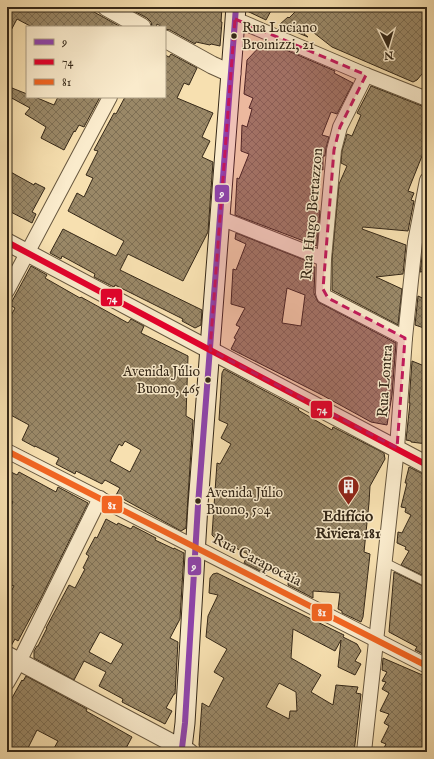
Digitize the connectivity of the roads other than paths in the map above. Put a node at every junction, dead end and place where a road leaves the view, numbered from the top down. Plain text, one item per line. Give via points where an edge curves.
1 (106, 7) edge
2 (236, 13) edge
3 (140, 26) edge
4 (166, 40) edge
5 (232, 74) junction
6 (366, 75) junction
7 (425, 94) edge
8 (109, 98) edge
9 (427, 180) edge
10 (220, 218) junction
11 (7, 242) edge
12 (421, 244) edge
13 (27, 253) junction
14 (324, 258) junction
15 (7, 291) edge
16 (405, 338) junction
17 (210, 350) junction
18 (397, 448) junction
19 (7, 451) edge
20 (427, 465) edge
21 (100, 498) junction
22 (196, 547) junction
23 (385, 562) junction
24 (427, 583) edge
25 (377, 641) junction
26 (13, 658) edge
27 (427, 666) edge
28 (7, 684) edge
29 (183, 751) edge
30 (364, 752) edge

1 - 3 street
2 - 5 main road
2 - 6 street
4 - 5 street
5 - 10 main road
6 - 7 street
6 - 14 street, Rua Hugo Bertazzon via 340,127 334,150
8 - 13 street
9 - 12 street, Rua Lontra
10 - 14 street
10 - 17 main road
11 - 13 street
12 - 16 street, Rua Lontra
13 - 15 street
13 - 17 street
14 - 16 street, Rua Hugo Bertazzon via 324,296
16 - 18 street, Rua Lontra
17 - 18 street
17 - 22 main road
18 - 20 street
18 - 23 street, Rua Lontra
19 - 21 street, Rua Carapocaia
21 - 22 street, Rua Carapocaia
21 - 26 street
22 - 25 street, Rua Carapocaia
22 - 29 main road
23 - 24 lane
23 - 25 street, Rua Lontra
25 - 27 street, Rua Carapocaia
25 - 30 street, Rua Lontra
26 - 28 street
26 - 29 street

